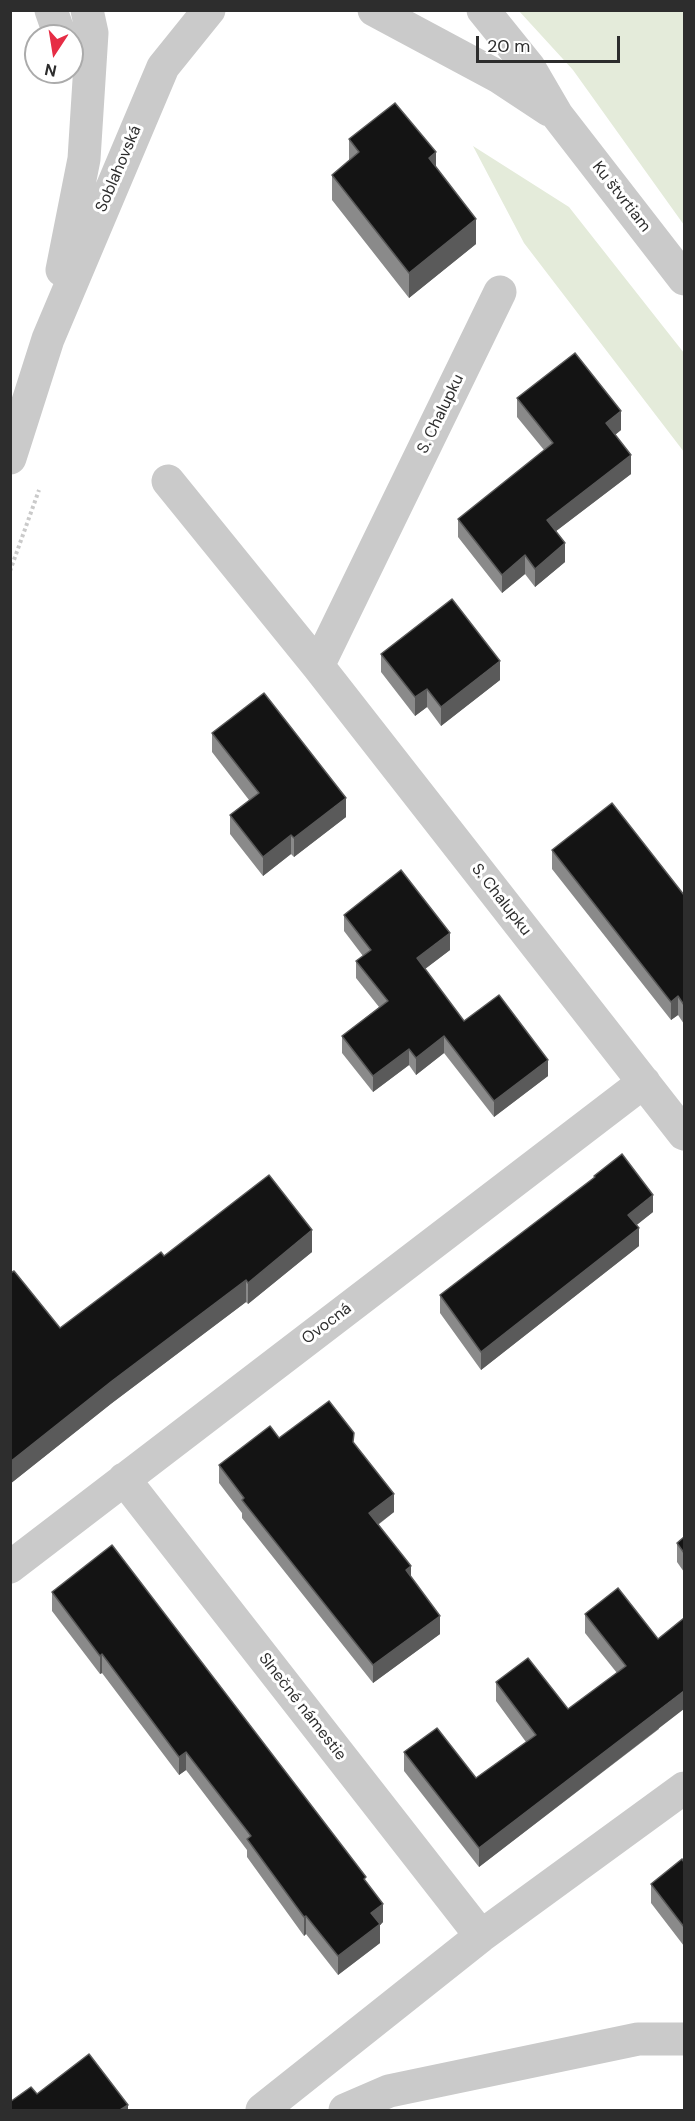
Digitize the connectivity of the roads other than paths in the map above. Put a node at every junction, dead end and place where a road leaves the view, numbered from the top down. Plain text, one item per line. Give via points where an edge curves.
1 (87, 10) edge
2 (209, 10) edge
3 (374, 10) edge
4 (483, 10) edge
5 (71, 84) edge
6 (557, 115) junction
7 (84, 159) junction
8 (684, 279) edge
9 (500, 292) dead end
10 (48, 339) junction
11 (10, 458) edge
12 (168, 481) dead end
13 (318, 666) junction
14 (644, 1082) junction
15 (684, 1134) edge
16 (124, 1479) junction
17 (10, 1567) edge
18 (684, 1788) edge
19 (481, 1936) junction
20 (684, 2039) edge
21 (262, 2110) edge
22 (345, 2110) edge

1 - 7 street, Soblahovská via 92,33
2 - 10 street, Soblahovská via 163,67
3 - 6 street, Ku štvrtiam via 500,77
4 - 6 street, Ku štvrtiam via 528,67
5 - 7 street, Soblahovská
6 - 8 street, Ku štvrtiam
7 - 10 street, Soblahovská
9 - 13 street, S. Chalupku
10 - 11 street, Soblahovská
12 - 13 street, S. Chalupku
13 - 14 street, S. Chalupku
14 - 15 street, S. Chalupku
14 - 16 street, Ovocná
16 - 17 street, Ovocná
16 - 19 street, Slnečné námestie
18 - 19 street
19 - 21 street
20 - 22 street via 638,2039 400,2088

